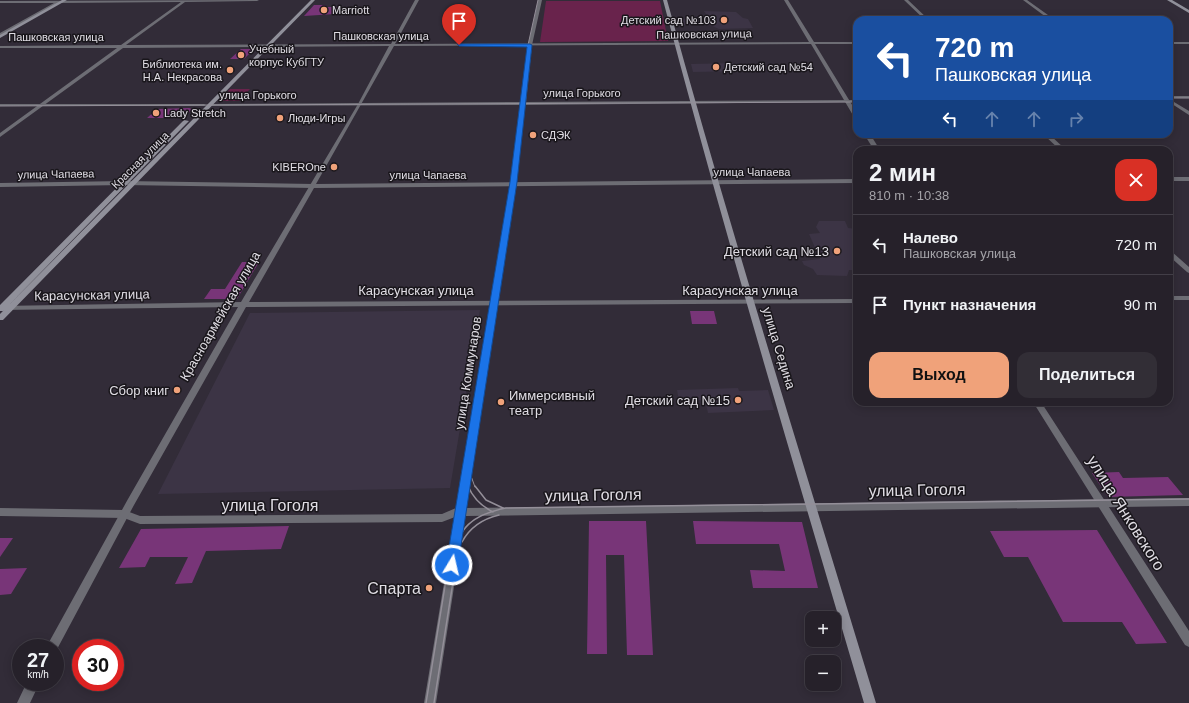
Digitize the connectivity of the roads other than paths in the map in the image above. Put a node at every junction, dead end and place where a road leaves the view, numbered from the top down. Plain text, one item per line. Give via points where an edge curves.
1 (257, 0) edge
2 (309, 0) edge
3 (314, 0) edge
4 (417, 0) edge
5 (540, 0) edge
6 (665, 0) edge
7 (786, 0) edge
8 (906, 0) edge
9 (1025, 0) edge
10 (1169, 0) edge
11 (62, 1) edge
12 (184, 1) edge
13 (0, 2) edge
14 (1189, 12) edge
15 (923, 16) edge
16 (1047, 16) edge
17 (0, 36) edge
18 (810, 42) junction
19 (853, 42) edge
20 (676, 43) junction
21 (1173, 43) edge
22 (1189, 43) edge
23 (267, 45) junction
24 (392, 45) junction
25 (530, 45) junction
26 (0, 46) edge
27 (121, 46) junction
28 (1189, 97) edge
29 (1173, 99) edge
30 (847, 101) junction
31 (853, 101) edge
32 (1173, 102) edge
33 (693, 103) junction
34 (360, 104) junction
35 (524, 104) junction
36 (0, 105) edge
37 (40, 105) junction
38 (204, 105) junction
39 (210, 105) junction
40 (853, 111) edge
41 (1189, 113) edge
42 (0, 135) edge
43 (1050, 138) edge
44 (1059, 146) edge
45 (1189, 178) edge
46 (1173, 179) edge
47 (853, 181) edge
48 (716, 182) junction
49 (124, 183) junction
50 (133, 183) junction
51 (513, 184) junction
52 (0, 185) edge
53 (313, 186) junction
54 (1173, 256) edge
55 (1189, 271) edge
56 (1173, 298) edge
57 (1189, 298) edge
58 (853, 301) edge
59 (493, 302) junction
60 (244, 303) junction
61 (750, 303) junction
62 (10, 308) junction
63 (0, 309) edge
64 (0, 318) edge
65 (1040, 406) edge
66 (1189, 502) edge
67 (1102, 503) junction
68 (811, 506) junction
69 (0, 512) edge
70 (461, 512) junction
71 (124, 514) junction
72 (57, 639) edge
73 (1189, 641) edge
74 (29, 691) edge
75 (23, 703) edge
76 (430, 703) edge
77 (870, 703) edge

1 - 12 street
2 - 23 main road, Красная улица
3 - 23 main road, Красная улица
4 - 24 street, Красноармейская улица
5 - 25 street, улица Коммунаров
6 - 20 main road, улица Седина
7 - 18 street
8 - 15 street
9 - 16 street
10 - 14 main road
11 - 12 street
11 - 13 street
11 - 17 street
12 - 27 street
18 - 19 street, Пашковская улица
18 - 20 street, Пашковская улица
18 - 30 street
20 - 25 street, Пашковская улица
20 - 33 main road, улица Седина
21 - 22 street
23 - 24 street, Пашковская улица
23 - 27 street, Пашковская улица
23 - 38 main road, Красная улица
23 - 39 main road, Красная улица
24 - 25 street, Пашковская улица
24 - 34 street, Красноармейская улица
25 - 35 street, улица Коммунаров
26 - 27 street, Пашковская улица
27 - 37 street
28 - 29 street
30 - 31 street, улица Горького
30 - 33 street, улица Горького
30 - 40 street
32 - 41 street
33 - 35 street, улица Горького
33 - 48 main road, улица Седина
34 - 35 street, улица Горького
34 - 39 street, улица Горького
34 - 53 street, Красноармейская улица
35 - 51 street, улица Коммунаров
36 - 37 street, улица Горького
37 - 38 street, улица Горького
37 - 42 street
38 - 49 main road, Красная улица
39 - 50 main road, Красная улица
43 - 44 street
45 - 46 street
47 - 48 street, улица Чапаева
48 - 51 street, улица Чапаева
48 - 61 main road, улица Седина
49 - 50 street, улица Чапаева
49 - 52 street, улица Чапаева
49 - 63 main road, Красная улица
50 - 53 street, улица Чапаева
50 - 62 main road, Красная улица
51 - 53 street, улица Чапаева
51 - 59 street, улица Коммунаров
53 - 60 street, Красноармейская улица
54 - 55 street
56 - 57 street
58 - 61 street, Карасунская улица
59 - 60 street, Карасунская улица
59 - 61 street, Карасунская улица
59 - 70 street, улица Коммунаров
60 - 62 street, Карасунская улица
60 - 71 street, Красноармейская улица
61 - 68 main road, улица Седина
62 - 63 street, Карасунская улица
62 - 64 main road, Красная улица
65 - 67 street, улица Янковского
66 - 67 street, улица Гоголя
67 - 68 street, улица Гоголя
67 - 73 street, улица Янковского
68 - 70 street, улица Гоголя
68 - 77 main road, улица Седина
69 - 71 street, улица Гоголя
70 - 71 street, улица Гоголя via 442,518 140,520
70 - 76 street, улица Коммунаров
71 - 72 street, Красноармейская улица
74 - 75 street

